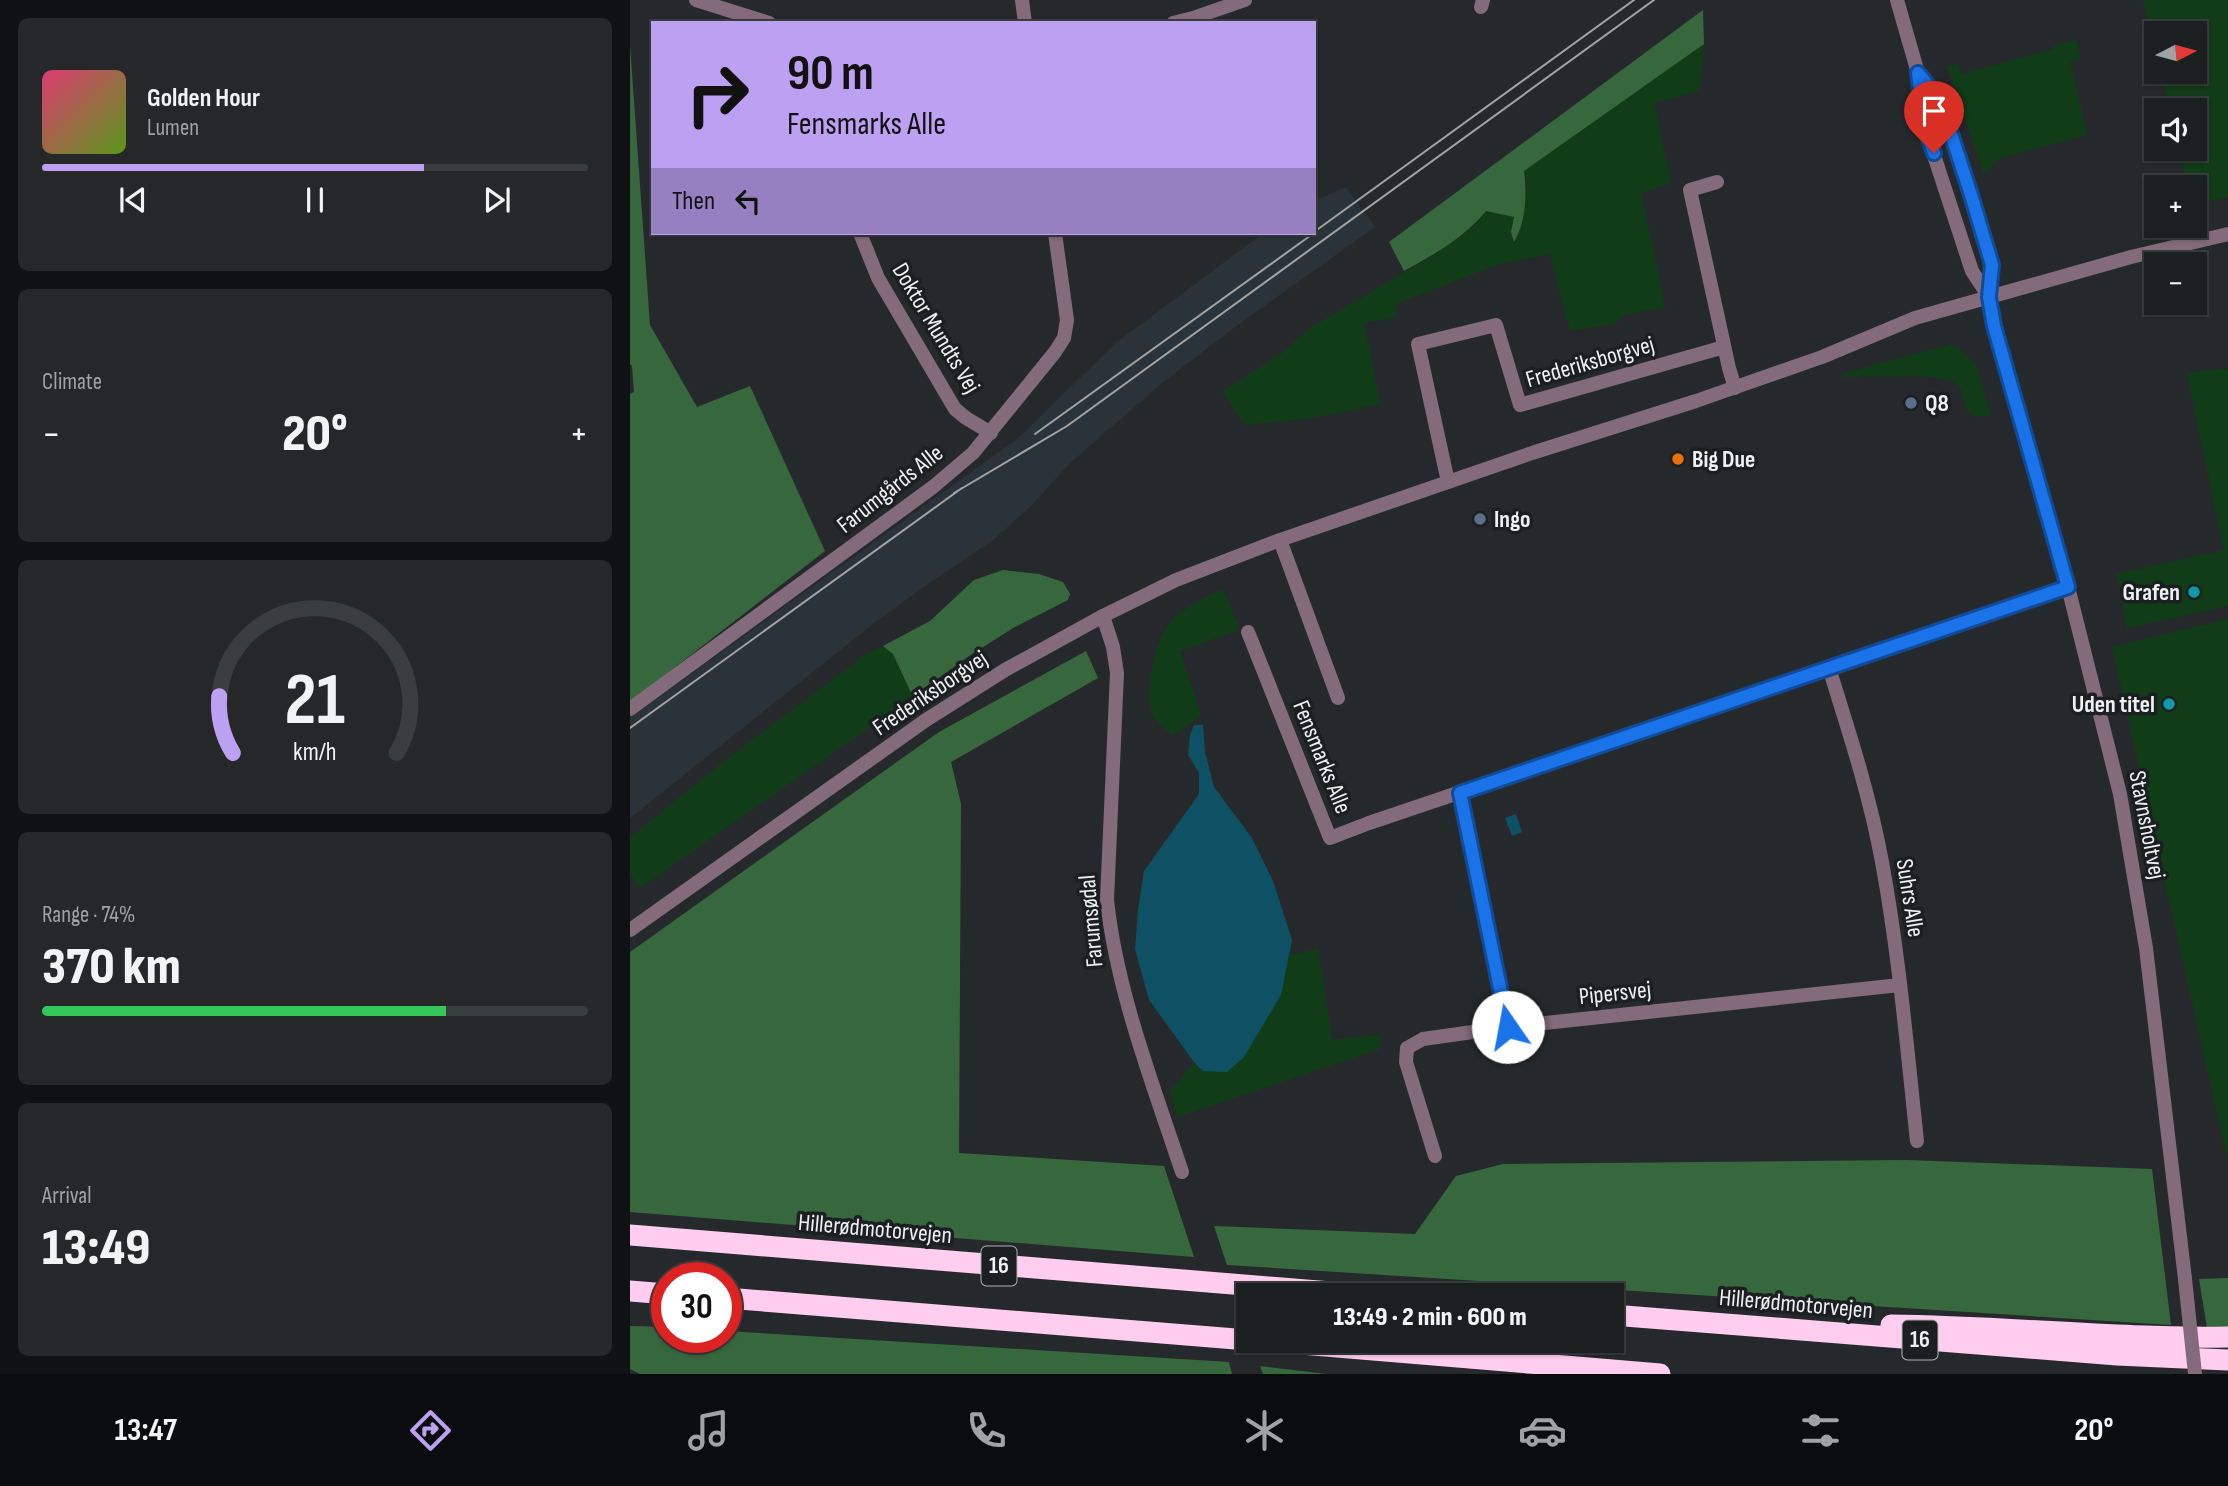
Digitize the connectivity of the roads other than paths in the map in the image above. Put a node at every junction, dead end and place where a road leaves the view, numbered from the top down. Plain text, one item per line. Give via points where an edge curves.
1 (696, 0) edge
2 (1022, 0) edge
3 (1245, 0) edge
4 (1897, 0) edge
5 (763, 21) edge
6 (1025, 21) edge
7 (1181, 21) edge
8 (1918, 73) junction
9 (1717, 183) dead end
10 (2228, 234) edge
11 (861, 235) edge
12 (1055, 235) edge
13 (1989, 297) junction
14 (1724, 347) junction
15 (1735, 387) junction
16 (991, 433) junction
17 (1448, 482) junction
18 (1280, 540) junction
19 (2068, 587) junction
20 (1103, 616) junction
21 (1248, 632) dead end
22 (1829, 668) junction
23 (1338, 698) dead end
24 (630, 709) edge
25 (1460, 793) junction
26 (630, 930) edge
27 (1900, 985) junction
28 (1508, 1027) junction
29 (1917, 1142) dead end
30 (1435, 1156) dead end
31 (1182, 1172) dead end
32 (630, 1235) edge
33 (1236, 1284) edge
34 (630, 1291) edge
35 (651, 1293) edge
36 (742, 1299) edge
37 (1624, 1316) edge
38 (1802, 1331) junction
39 (2228, 1337) edge
40 (1236, 1339) edge
41 (1364, 1353) edge
42 (2228, 1360) edge
43 (1475, 1366) edge
44 (1660, 1374) edge
45 (2195, 1374) edge

1 - 5 street
2 - 6 street
3 - 7 street
4 - 8 street
8 - 13 street via 1925,128 1972,271
8 - 13 street via 1940,100 1972,198 1992,265
9 - 14 street via 1690,190
10 - 13 street, Frederiksborgvej
11 - 16 street, Doktor Mundts Vej via 878,278 955,409
12 - 16 street, Farumgårds Alle via 1067,320 1063,338
13 - 15 street, Frederiksborgvej via 1915,318
13 - 19 street, Stavnsholtvej
14 - 15 street
14 - 17 street, Frederiksborgvej via 1520,405 1496,325 1418,344
15 - 17 street, Frederiksborgvej
16 - 24 street, Farumgårds Alle via 933,487
17 - 18 street, Frederiksborgvej
18 - 20 street, Frederiksborgvej via 1176,580
18 - 23 street
19 - 22 street, Fensmarks Alle
19 - 45 street, Stavnsholtvej, bridge via 2120,794 2144,935
20 - 26 street, Frederiksborgvej via 926,720
20 - 31 street, Farumsødal via 1114,647 1116,673 1107,900 1111,935 1118,973
21 - 25 street, Fensmarks Alle via 1330,838
22 - 25 street, Fensmarks Alle
22 - 27 street, Suhrs Alle via 1862,771 1882,862
25 - 28 street
27 - 28 street, Pipersvej
27 - 29 street, Suhrs Alle
28 - 30 street, Pipersvej via 1423,1039 1407,1048 1406,1062
32 - 33 highway, Hillerødmotorvejen / 16
34 - 35 highway
36 - 40 highway, 16
37 - 38 highway, Hillerødmotorvejen / 16
38 - 39 highway via 1854,1325 1944,1326
38 - 42 highway, Hillerødmotorvejen / 16
41 - 43 highway
43 - 44 highway

